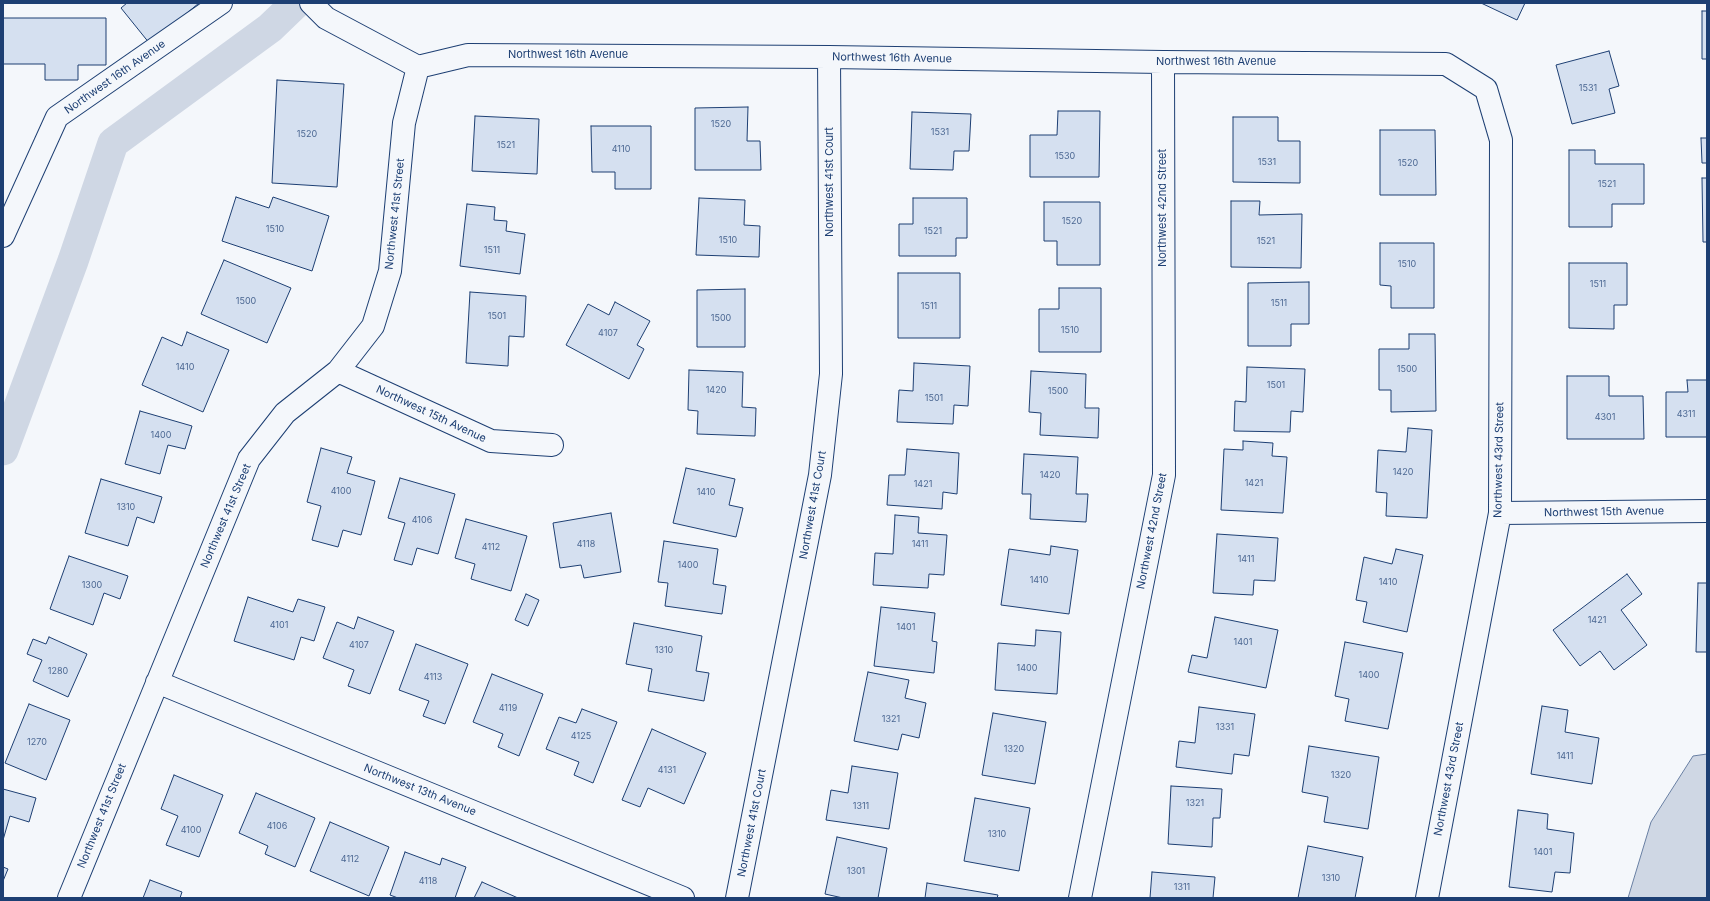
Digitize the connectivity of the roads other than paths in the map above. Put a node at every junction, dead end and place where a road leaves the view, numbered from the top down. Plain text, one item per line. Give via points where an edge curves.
1 (221, 3) edge
2 (319, 11) edge
3 (829, 57) junction
4 (1163, 62) junction
5 (418, 67) junction
6 (1486, 90) joint
7 (3, 236) edge
8 (338, 371) junction
9 (552, 445) dead end
10 (1707, 511) edge
11 (1500, 513) junction
12 (157, 682) junction
13 (69, 898) edge
14 (683, 898) edge
15 (737, 898) edge
16 (1080, 898) edge
17 (1427, 898) edge

1 - 7 street, Northwest 16th Avenue via 57,117
2 - 5 street
3 - 4 street, Northwest 16th Avenue
3 - 5 street, Northwest 16th Avenue via 468,54
3 - 15 street, Northwest 41st Court via 831,374 821,468
4 - 6 street, Northwest 16th Avenue via 1446,64
4 - 16 street, Northwest 42nd Street via 1164,475
5 - 8 street, Northwest 41st Street via 404,123 390,271 373,326
6 - 11 street, Northwest 43rd Street via 1501,140
8 - 9 street, Northwest 15th Avenue via 491,441
8 - 12 street, Northwest 41st Street via 285,413 249,459
10 - 11 street, Northwest 15th Avenue
11 - 17 street, Northwest 43rd Street
12 - 13 street, Northwest 41st Street
12 - 14 street, Northwest 13th Avenue

